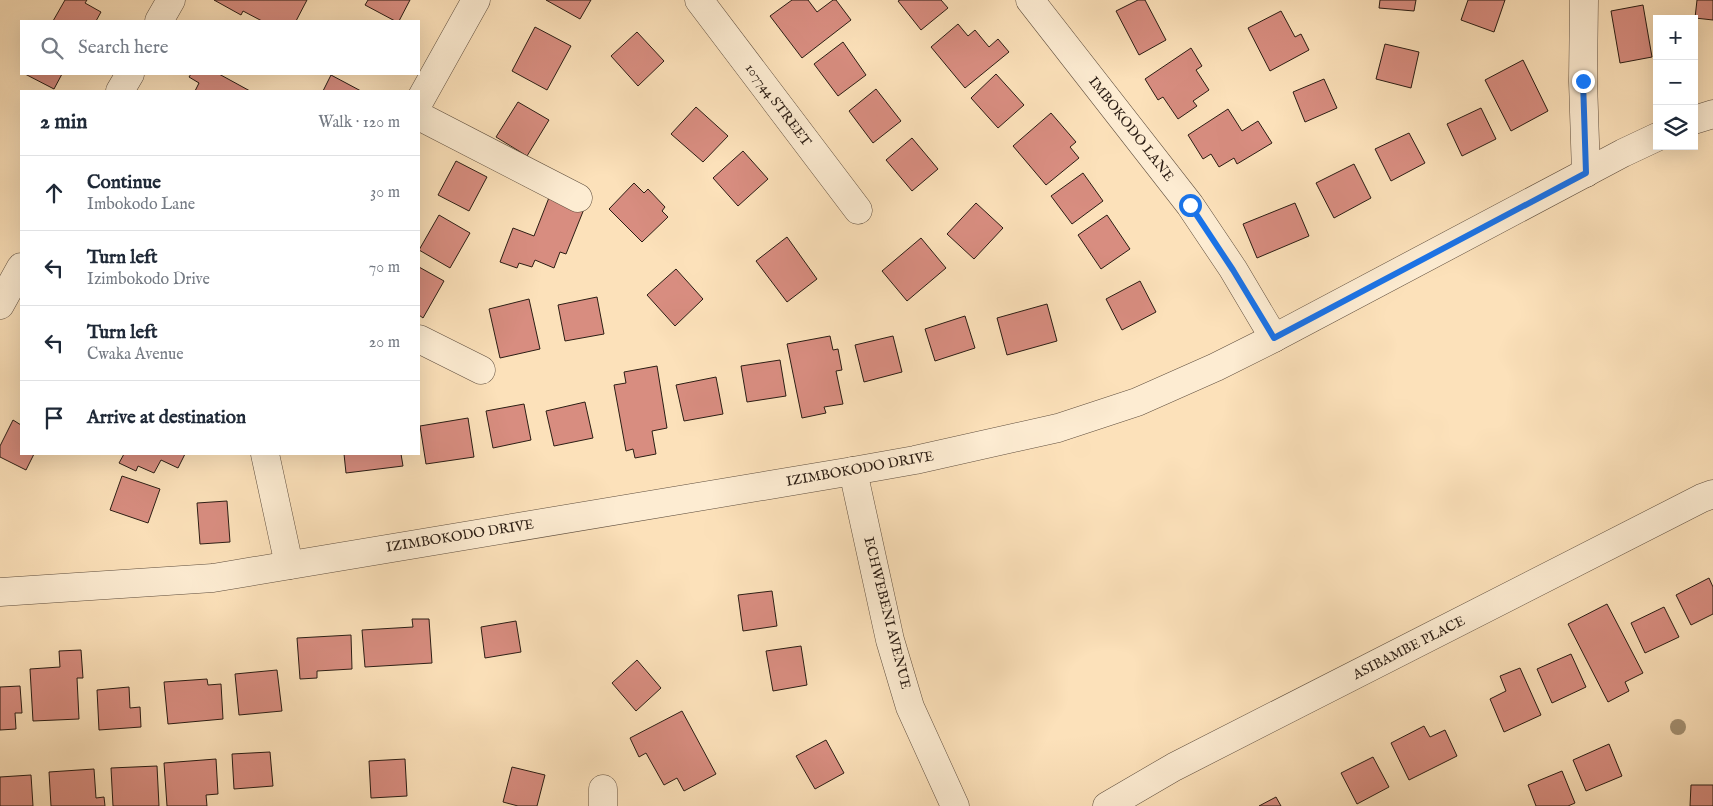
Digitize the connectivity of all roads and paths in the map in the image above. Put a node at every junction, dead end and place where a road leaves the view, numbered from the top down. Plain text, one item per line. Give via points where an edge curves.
1 (171, 0) edge
2 (476, 0) edge
3 (698, 0) edge
4 (1584, 0) edge
5 (1034, 2) edge
6 (160, 20) edge
7 (129, 75) edge
8 (121, 90) edge
9 (420, 100) edge
10 (1713, 114) edge
11 (420, 117) edge
12 (1698, 119) edge
13 (1653, 139) edge
14 (1586, 173) junction
15 (578, 198) dead end
16 (858, 210) dead end
17 (20, 269) edge
18 (0, 305) edge
19 (1274, 338) junction
20 (420, 340) edge
21 (481, 370) dead end
22 (265, 455) edge
23 (854, 471) junction
24 (1713, 494) edge
25 (289, 565) junction
26 (0, 592) edge
27 (955, 806) edge
28 (1107, 806) edge

1 - 6 street
2 - 9 street
3 - 16 street, 107744 STREET
4 - 14 street
5 - 19 street, IMBOKODO LANE via 1190,205
7 - 8 street
10 - 12 street
11 - 15 street
13 - 14 street, IZIMBOKODO DRIVE
14 - 19 street, IZIMBOKODO DRIVE
17 - 18 street
19 - 23 street, IZIMBOKODO DRIVE via 1137,402 1058,428
20 - 21 street
22 - 25 street
23 - 25 street, IZIMBOKODO DRIVE
23 - 27 street, ECHWEBENI AVENUE via 890,640 910,707
24 - 28 street, ASIBAMBE PLACE via 1199,755
25 - 26 street, IZIMBOKODO DRIVE via 213,578

